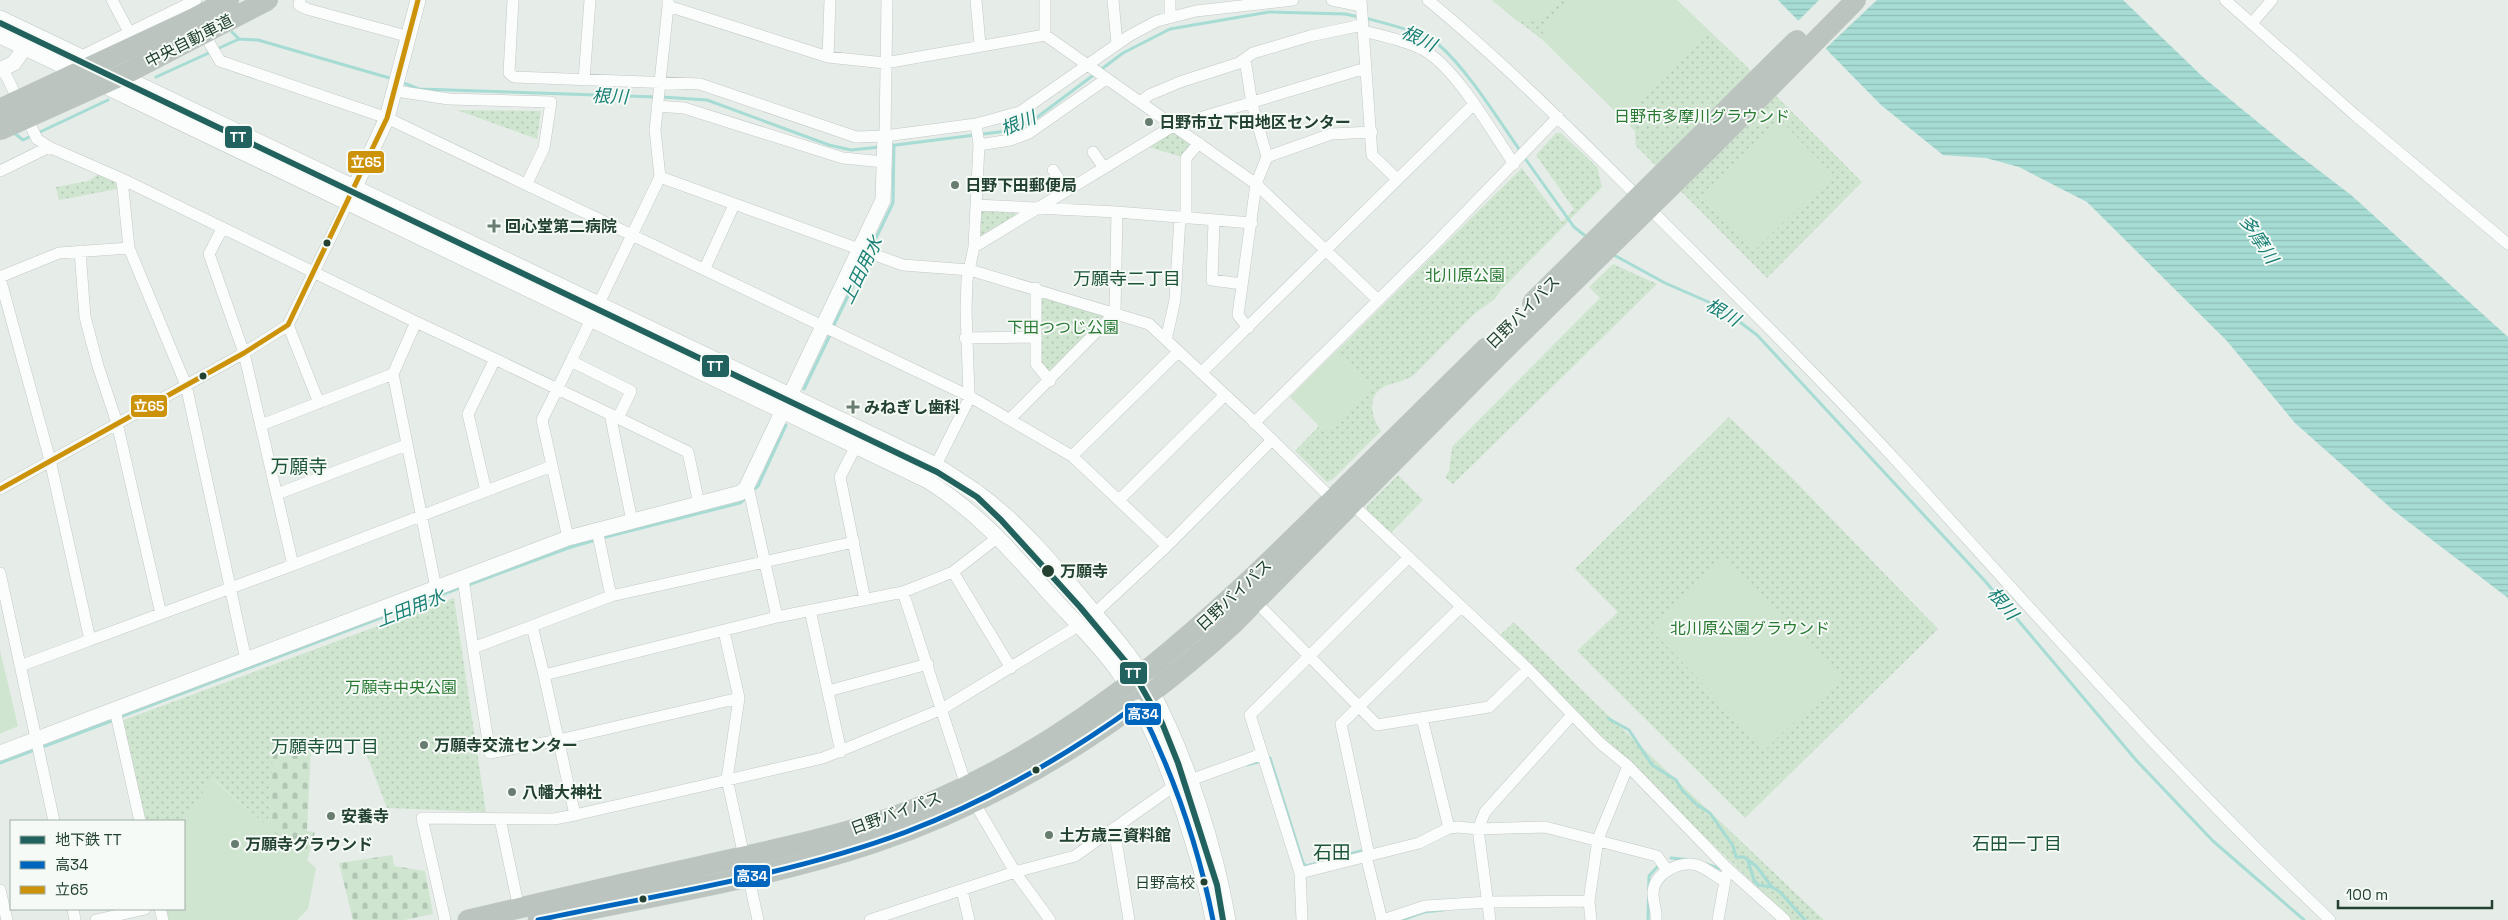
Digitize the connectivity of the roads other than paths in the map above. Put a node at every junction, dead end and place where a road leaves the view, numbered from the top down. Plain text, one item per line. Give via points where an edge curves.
1 (112, 0) edge
2 (228, 0) edge
3 (268, 0) edge
4 (300, 0) edge
5 (418, 0) edge
6 (514, 0) edge
7 (590, 0) edge
8 (830, 0) edge
9 (887, 0) edge
10 (976, 0) edge
11 (1044, 0) edge
12 (1114, 0) edge
13 (1170, 0) edge
14 (1285, 0) edge
15 (1332, 0) edge
16 (1428, 0) edge
17 (1837, 0) edge
18 (1856, 0) edge
19 (2225, 0) edge
20 (2272, 0) edge
21 (192, 2) edge
22 (668, 3) edge
23 (1227, 4) edge
24 (1361, 5) edge
25 (1170, 17) junction
26 (0, 18) edge
27 (2252, 23) junction
28 (1363, 27) junction
29 (129, 32) junction
30 (34, 34) junction
31 (1045, 35) junction
32 (0, 36) edge
33 (410, 38) junction
34 (1117, 44) junction
35 (980, 45) junction
36 (25, 47) junction
37 (82, 56) junction
38 (828, 57) junction
39 (1245, 59) junction
40 (885, 63) junction
41 (1090, 67) junction
42 (1366, 68) junction
43 (1, 70) edge
44 (1104, 77) junction
45 (584, 80) junction
46 (398, 83) junction
47 (660, 84) junction
48 (112, 89) junction
49 (1140, 102) junction
50 (657, 104) junction
51 (1252, 104) junction
52 (1473, 105) junction
53 (0, 109) edge
54 (1558, 117) junction
55 (387, 118) junction
56 (976, 124) junction
57 (1173, 126) junction
58 (0, 130) edge
59 (1372, 132) junction
60 (885, 136) junction
61 (1199, 143) junction
62 (979, 145) junction
63 (49, 146) junction
64 (1093, 152) dead end
65 (1267, 157) junction
66 (884, 162) junction
67 (1516, 162) junction
68 (1104, 168) junction
69 (1053, 170) dead end
70 (0, 171) edge
71 (660, 177) junction
72 (122, 179) junction
73 (1396, 180) junction
74 (527, 183) junction
75 (1256, 184) junction
76 (355, 186) junction
77 (1067, 191) junction
78 (347, 204) junction
79 (734, 205) junction
80 (976, 205) junction
81 (1041, 208) junction
82 (1117, 212) junction
83 (1183, 218) junction
84 (1214, 221) junction
85 (1252, 224) junction
86 (222, 229) junction
87 (633, 234) junction
88 (2508, 244) edge
89 (974, 247) junction
90 (130, 248) junction
91 (1325, 249) junction
92 (866, 251) junction
93 (80, 252) junction
94 (705, 268) junction
95 (970, 270) junction
96 (314, 272) junction
97 (0, 277) edge
98 (1242, 284) junction
99 (1036, 288) junction
100 (1378, 300) junction
101 (599, 304) junction
102 (1115, 314) junction
103 (591, 319) junction
104 (416, 322) junction
105 (288, 325) junction
106 (1248, 328) junction
107 (829, 329) junction
108 (1036, 336) junction
109 (965, 338) junction
110 (1166, 340) junction
111 (1178, 352) junction
112 (244, 353) junction
113 (1491, 353) junction
114 (495, 359) junction
115 (571, 361) junction
116 (1201, 373) junction
117 (393, 374) junction
118 (1050, 380) junction
119 (186, 385) junction
120 (558, 389) junction
121 (1225, 395) junction
122 (790, 396) junction
123 (969, 396) junction
124 (319, 403) junction
125 (782, 411) junction
126 (614, 416) junction
127 (1010, 420) junction
128 (118, 423) junction
129 (1254, 423) junction
130 (260, 425) junction
131 (1272, 440) junction
132 (406, 445) junction
133 (856, 446) junction
134 (1072, 456) junction
135 (50, 460) junction
136 (936, 465) junction
137 (552, 466) junction
138 (928, 481) junction
139 (0, 489) edge
140 (747, 490) junction
141 (486, 492) junction
142 (277, 494) junction
143 (1119, 500) junction
144 (1342, 501) junction
145 (699, 504) junction
146 (420, 517) junction
147 (632, 521) junction
148 (598, 536) junction
149 (998, 536) junction
150 (568, 538) junction
151 (854, 542) junction
152 (1167, 546) junction
153 (1408, 558) junction
154 (764, 561) junction
155 (293, 565) junction
156 (954, 572) junction
157 (0, 573) edge
158 (464, 584) junction
159 (231, 588) junction
160 (436, 588) junction
161 (903, 592) junction
162 (611, 596) junction
163 (865, 600) junction
164 (1255, 601) junction
165 (1460, 608) junction
166 (810, 610) junction
167 (1095, 613) junction
168 (161, 614) junction
169 (777, 617) junction
170 (532, 626) junction
171 (1078, 626) junction
172 (724, 631) junction
173 (90, 640) junction
174 (473, 648) junction
175 (1310, 655) junction
176 (246, 660) junction
177 (928, 664) junction
178 (20, 666) junction
179 (1011, 668) junction
180 (1528, 669) junction
181 (544, 676) junction
182 (1135, 681) junction
183 (828, 691) junction
184 (738, 698) junction
185 (1146, 699) junction
186 (1359, 706) junction
187 (942, 709) junction
188 (1572, 715) junction
189 (117, 716) junction
190 (1422, 718) junction
191 (559, 740) junction
192 (38, 745) junction
193 (840, 752) junction
194 (0, 753) edge
195 (1262, 754) junction
196 (1628, 766) junction
197 (1189, 779) junction
198 (727, 780) junction
199 (1174, 786) junction
200 (970, 794) junction
201 (575, 815) junction
202 (500, 819) junction
203 (54, 820) edge
204 (140, 820) edge
205 (1114, 828) junction
206 (1449, 828) junction
207 (1478, 829) junction
208 (1598, 839) junction
209 (1368, 856) junction
210 (743, 857) junction
211 (1728, 868) junction
212 (1667, 870) junction
213 (1015, 872) junction
214 (1300, 873) junction
215 (748, 876) junction
216 (1724, 881) junction
217 (0, 890) edge
218 (962, 890) junction
219 (1589, 901) junction
220 (1489, 902) junction
221 (519, 909) junction
222 (141, 910) edge
223 (888, 917) edge
224 (6, 920) edge
225 (96, 920) edge
226 (445, 920) edge
227 (468, 920) edge
228 (538, 920) edge
229 (758, 920) edge
230 (870, 920) edge
231 (969, 920) edge
232 (1050, 920) edge
233 (1129, 920) edge
234 (1212, 920) edge
235 (1228, 920) edge
236 (1302, 920) edge
237 (1382, 920) edge
238 (1490, 920) edge
239 (1591, 920) edge
240 (1656, 920) edge
241 (1718, 920) edge
242 (1785, 920) edge
243 (2330, 920) edge

1 - 29 street
2 - 53 highway, 中央自動車道, bridge
3 - 58 highway, 中央自動車道, bridge via 129,72
4 - 33 street via 299,5 307,9
5 - 33 main road
6 - 45 street via 510,73 514,77
7 - 45 street
8 - 38 street
9 - 40 street
10 - 35 street
11 - 31 street
12 - 34 street
13 - 25 street
14 - 23 street
15 - 24 street
16 - 54 street
17 - 113 highway, 日野バイパス, bridge
18 - 113 highway, 日野バイパス, bridge via 1711,147
19 - 27 street
20 - 27 street
21 - 29 street
21 - 55 street via 220,61
22 - 38 street
22 - 47 street
23 - 25 street
24 - 28 street
25 - 34 street
26 - 30 main road
27 - 88 street
28 - 39 street via 1310,36 1253,53
28 - 42 street
28 - 52 street via 1430,54 1443,65
29 - 37 street
30 - 36 main road
30 - 37 main road
31 - 35 street
31 - 41 street
32 - 36 main road
33 - 46 main road
34 - 41 street
35 - 40 street
36 - 43 main road via 14,62
36 - 48 main road
37 - 48 main road via 71,65
37 - 76 main road
38 - 40 street
39 - 49 street via 1180,82
39 - 51 street
40 - 60 street
41 - 44 street
41 - 56 street via 1020,112
42 - 51 street
42 - 59 street
43 - 63 street via 34,134
44 - 49 street
44 - 62 street via 1029,133
45 - 47 street
46 - 55 main road
46 - 74 street via 449,99 550,102 544,148
47 - 50 street
47 - 60 street via 700,84 856,137
48 - 78 main road
49 - 57 street
50 - 66 street via 684,108 843,158
50 - 71 street via 655,130
51 - 57 street
51 - 65 street
52 - 67 street
52 - 73 street
54 - 67 street
54 - 243 street via 1832,393 2194,786
55 - 74 street
55 - 76 main road
56 - 60 street
56 - 62 street
57 - 61 street
57 - 68 street
59 - 65 street via 1331,134
59 - 73 street via 1372,154
60 - 66 main road
61 - 75 street
61 - 83 street via 1186,158
62 - 80 street
63 - 70 street
63 - 72 street
64 - 68 street
65 - 75 street
66 - 92 main road via 883,200
67 - 100 street
68 - 77 street
69 - 77 street
71 - 79 street
71 - 87 street
72 - 86 street
72 - 90 street
73 - 91 street
74 - 87 street
75 - 85 street
75 - 91 street
76 - 78 main road
76 - 101 main road
77 - 81 street
78 - 96 street
78 - 103 main road
79 - 92 street
79 - 94 street
80 - 81 street
80 - 89 street
81 - 82 street
81 - 89 street
82 - 83 street
82 - 102 street
83 - 84 street
83 - 110 street via 1175,300
84 - 85 street
84 - 98 street via 1212,280
85 - 98 street
86 - 96 street
86 - 112 street via 208,254
87 - 94 street
87 - 101 street
89 - 95 street
90 - 93 street
90 - 119 street
91 - 100 street
91 - 106 street
92 - 95 street via 903,265
92 - 107 main road
93 - 97 street via 59,253
93 - 128 street via 85,317
94 - 107 street
95 - 99 street via 1022,287
95 - 109 street
96 - 104 street
96 - 105 street
97 - 135 street
98 - 106 street via 1238,315
99 - 102 street
99 - 108 street
100 - 129 street
101 - 103 street
101 - 122 main road
102 - 110 street via 1150,324
102 - 118 street
103 - 115 street
103 - 125 main road
104 - 114 street
104 - 117 street
105 - 112 street
105 - 124 street
106 - 116 street
107 - 122 main road
107 - 123 street
108 - 109 street
108 - 118 street via 1036,364
109 - 123 street
110 - 111 street
111 - 116 street
111 - 134 street
112 - 119 street
112 - 130 street
113 - 144 highway, 日野バイパス
114 - 120 street
114 - 141 street via 468,414
115 - 120 street
115 - 126 street via 631,391
116 - 121 street
117 - 124 street
117 - 132 street
118 - 127 street
119 - 128 street
119 - 159 street
120 - 126 street
120 - 137 street via 542,420
121 - 129 street
121 - 143 street
122 - 125 main road
122 - 136 main road
123 - 127 street
123 - 136 street
124 - 130 street
125 - 133 main road
125 - 140 main road
126 - 145 street via 688,452
126 - 147 street
127 - 134 street
128 - 135 street
128 - 168 street
129 - 131 street
130 - 142 street
131 - 144 street
131 - 152 street
132 - 142 street
132 - 146 street
133 - 138 main road
133 - 151 street via 840,477
134 - 143 street
135 - 139 street
135 - 173 street
136 - 138 street
136 - 167 main road via 978,493 1017,527
137 - 141 street
137 - 150 street
138 - 149 main road via 965,506
140 - 145 main road
140 - 154 street
141 - 146 street
142 - 155 street
143 - 152 street
144 - 153 street
144 - 164 highway, 日野バイパス
144 - 182 highway, 日野バイパス
145 - 147 main road
146 - 155 street
146 - 160 street
147 - 148 main road
148 - 150 main road
148 - 162 street
149 - 156 street
149 - 171 main road
150 - 158 main road
151 - 154 street
151 - 163 street
152 - 167 street
153 - 165 street
153 - 175 street
154 - 162 street
154 - 169 street
155 - 159 street
156 - 161 street
156 - 179 street
157 - 178 street
158 - 160 main road
158 - 174 street
159 - 168 street
159 - 176 street
160 - 176 main road
161 - 163 street
161 - 177 street
162 - 170 street
163 - 166 street
164 - 175 street
164 - 185 highway, 日野バイパス via 1197,657
165 - 180 street
165 - 186 street
166 - 169 street
166 - 183 street
167 - 182 main road
168 - 173 street
169 - 172 street
170 - 174 street
170 - 181 street
171 - 179 street
171 - 182 main road via 1119,672
172 - 181 street
172 - 184 street
173 - 178 street
174 - 191 street via 490,753
175 - 186 street
175 - 195 street via 1250,715
176 - 189 main road
177 - 183 street
177 - 187 street
178 - 192 street
179 - 187 street
180 - 188 street
180 - 190 street via 1489,707
181 - 191 street
182 - 185 main road
182 - 200 highway, 日野バイパス
183 - 193 street
184 - 191 street
184 - 198 street
185 - 197 main road
185 - 199 main road
185 - 200 highway, 日野バイパス via 1058,758
186 - 190 street via 1378,725
186 - 209 street via 1340,724
187 - 193 street
187 - 200 street
188 - 196 street
188 - 207 street via 1485,812
189 - 192 main road
189 - 204 street
190 - 206 street
191 - 201 street
192 - 194 main road
192 - 203 street
193 - 198 street
195 - 197 street
195 - 214 street
196 - 208 street
196 - 211 street
197 - 199 street
197 - 235 main road via 1222,883
198 - 201 street
198 - 210 street
199 - 205 street
199 - 234 main road via 1207,887
200 - 210 highway, 日野バイパス
200 - 213 street
200 - 215 highway, 日野バイパス via 939,819 872,844
201 - 202 street via 554,819
202 - 221 street
202 - 226 street via 422,818
205 - 213 street via 1075,856
205 - 233 street
206 - 207 street
206 - 209 street via 1419,843
207 - 208 street via 1545,827
207 - 220 street
208 - 212 street via 1657,856
208 - 219 street
209 - 214 street
209 - 237 street
210 - 215 street
210 - 221 highway, 日野バイパス
211 - 216 street
211 - 242 street
212 - 216 street via 1683,864 1698,866
212 - 240 street via 1657,880 1653,892
213 - 218 street
213 - 232 street
214 - 236 street
215 - 228 highway, 日野バイパス
215 - 229 street
216 - 241 street
217 - 224 street
218 - 223 street
218 - 231 street
219 - 220 street
219 - 239 street
220 - 237 street via 1425,906
220 - 238 street
221 - 227 highway, 日野バイパス
222 - 225 street
223 - 230 street

